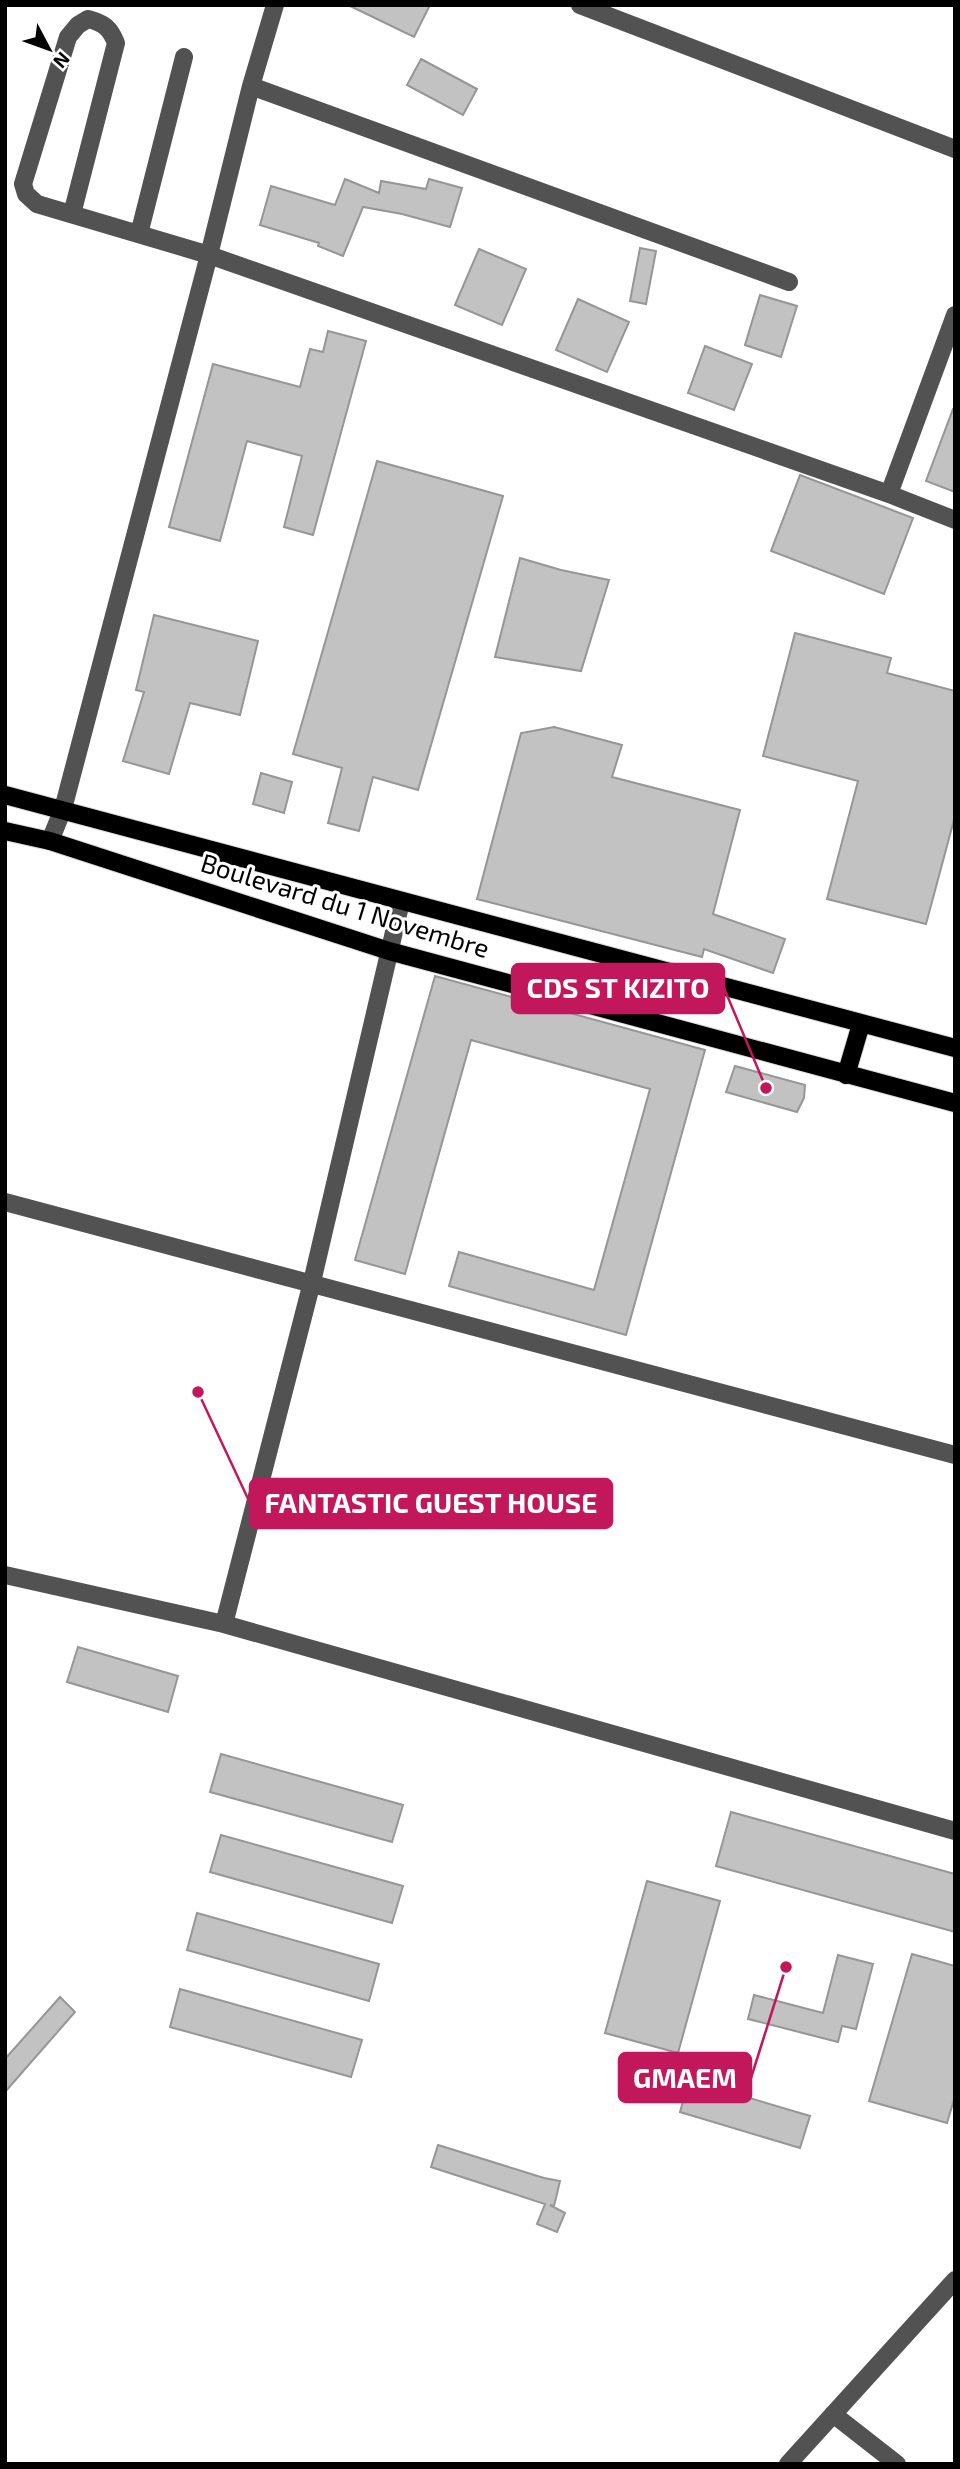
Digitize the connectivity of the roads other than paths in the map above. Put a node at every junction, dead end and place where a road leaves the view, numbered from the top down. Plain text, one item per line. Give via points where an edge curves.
1 (275, 5) edge
2 (580, 5) edge
3 (184, 57) dead end
4 (251, 86) junction
5 (955, 149) edge
6 (72, 214) junction
7 (139, 234) junction
8 (209, 255) junction
9 (789, 282) dead end
10 (955, 315) edge
11 (889, 494) junction
12 (955, 520) edge
13 (5, 795) edge
14 (63, 809) junction
15 (5, 831) edge
16 (50, 841) junction
17 (401, 902) junction
18 (389, 951) junction
19 (861, 1024) junction
20 (955, 1048) edge
21 (846, 1074) junction
22 (955, 1103) edge
23 (5, 1202) edge
24 (312, 1282) junction
25 (955, 1455) edge
26 (5, 1575) edge
27 (225, 1624) junction
28 (955, 1831) edge
29 (955, 2280) edge
30 (833, 2414) junction
31 (788, 2464) edge
32 (897, 2464) edge

1 - 4 street
2 - 5 street
3 - 7 street
4 - 8 street
4 - 9 street
6 - 6 street via 116,43 111,29 88,19 68,37 23,184 37,204
6 - 7 street
7 - 8 street
8 - 11 street
8 - 14 street
10 - 11 street
11 - 12 street
13 - 14 main road, Boulevard du 1 Novembre
14 - 16 street
14 - 17 main road, Boulevard du 1 Novembre
15 - 16 main road, Boulevard du 1 Novembre
16 - 18 main road, Boulevard du 1 Novembre
17 - 18 street
17 - 19 main road, Boulevard du 1 Novembre
18 - 21 main road, Boulevard du 1 Novembre
18 - 24 street
19 - 20 main road, Boulevard du 1 Novembre
19 - 21 main road
21 - 22 main road, Boulevard du 1 Novembre
23 - 24 street
24 - 25 street
24 - 27 street
26 - 27 street
27 - 28 street
29 - 30 street
30 - 31 street
30 - 32 street

